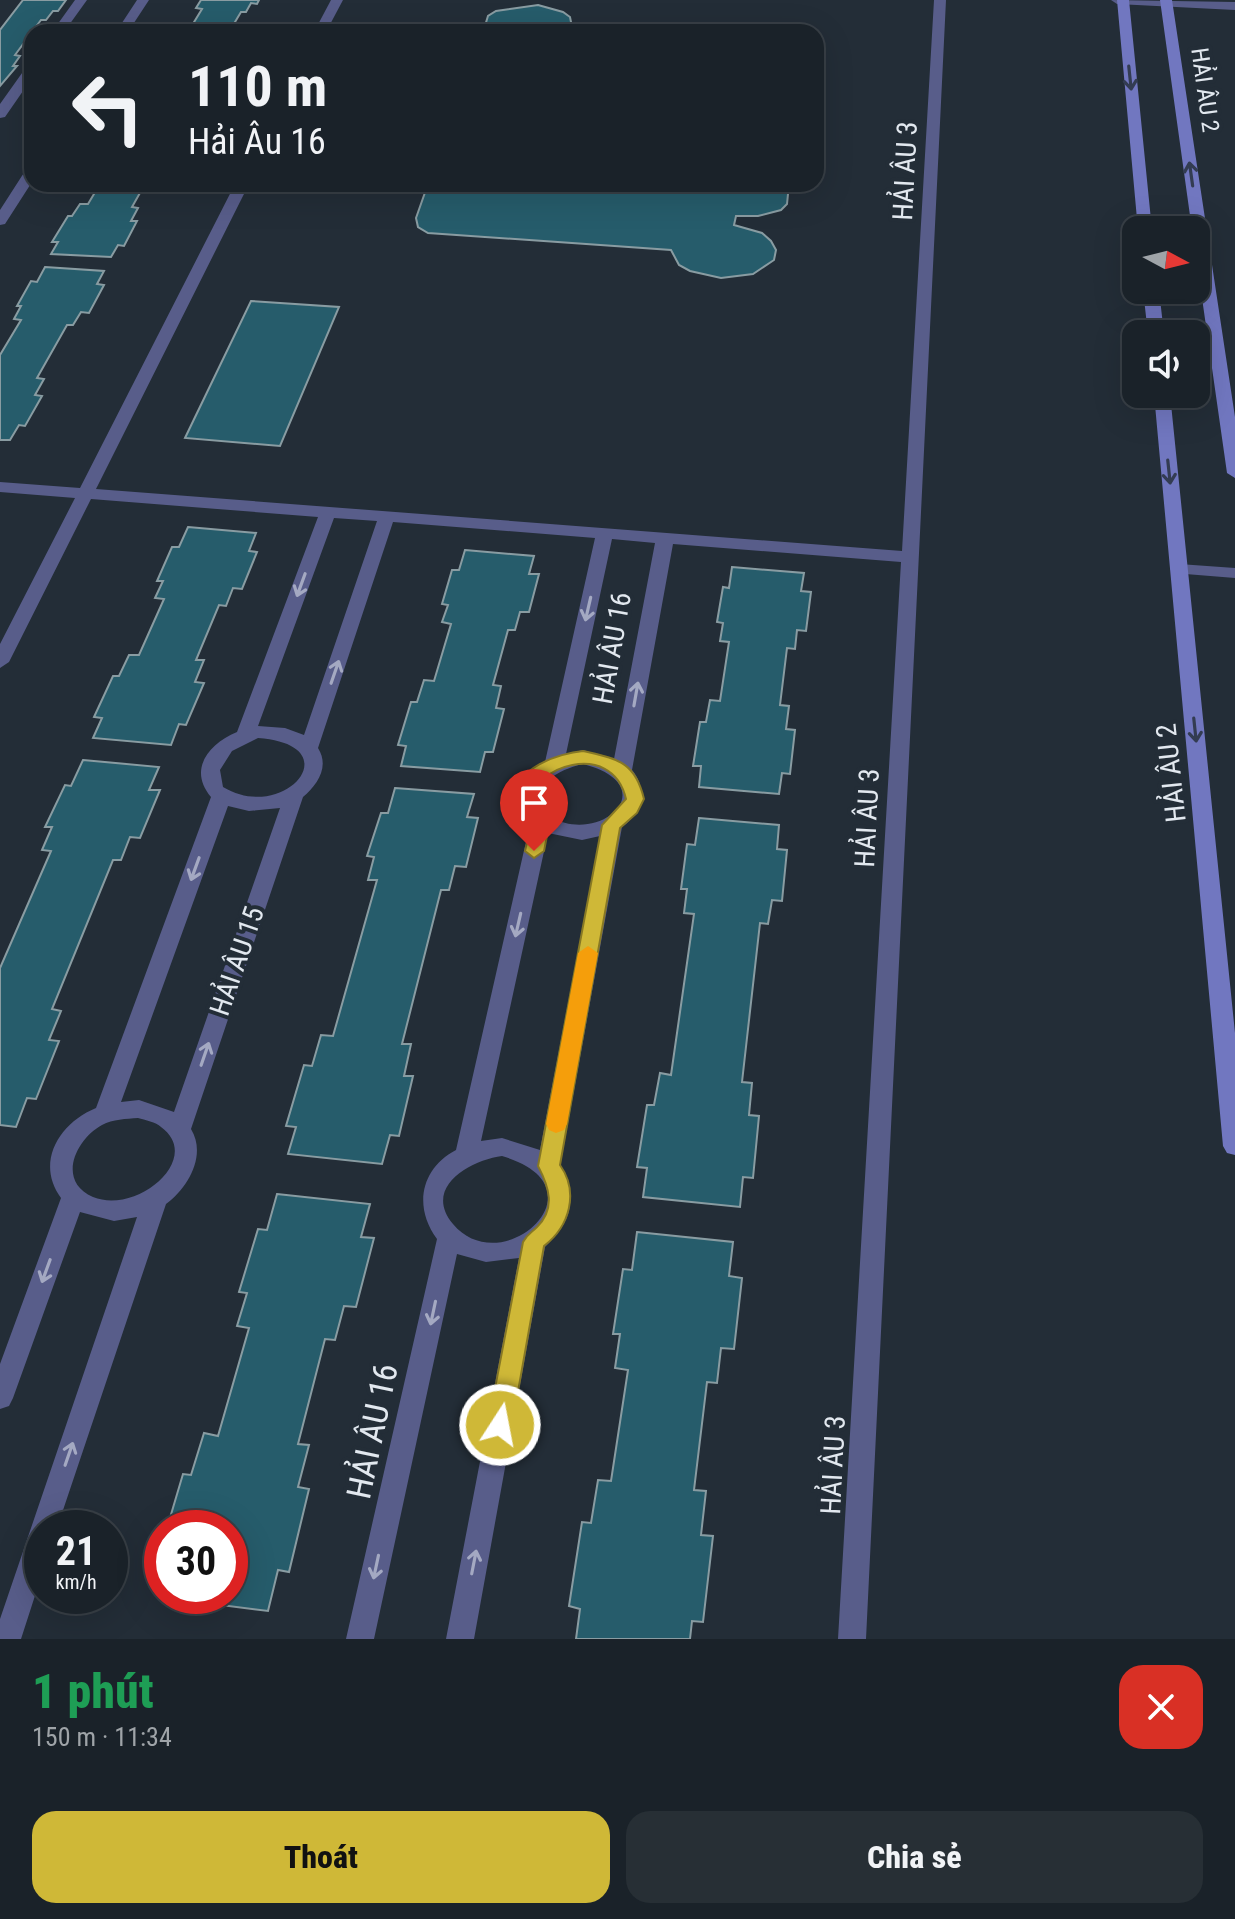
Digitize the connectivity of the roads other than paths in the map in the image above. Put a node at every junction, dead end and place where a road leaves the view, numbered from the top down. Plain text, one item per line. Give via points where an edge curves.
1 (81, 0) edge
2 (143, 0) edge
3 (337, 0) edge
4 (940, 0) edge
5 (1121, 0) edge
6 (1166, 1) edge
7 (1235, 6) edge
8 (64, 24) edge
9 (127, 24) edge
10 (324, 24) edge
11 (24, 80) edge
12 (0, 114) edge
13 (24, 184) edge
14 (238, 192) edge
15 (1144, 216) edge
16 (0, 221) edge
17 (1163, 408) edge
18 (1235, 473) edge
19 (0, 487) edge
20 (84, 493) junction
21 (328, 512) junction
22 (387, 516) junction
23 (605, 533) junction
24 (665, 538) junction
25 (912, 557) junction
26 (1179, 569) junction
27 (1235, 573) edge
28 (0, 662) edge
29 (245, 735) junction
30 (310, 746) junction
31 (554, 763) junction
32 (622, 770) junction
33 (222, 795) junction
34 (294, 795) junction
35 (541, 821) junction
36 (612, 825) junction
37 (105, 1114) junction
38 (180, 1128) junction
39 (1235, 1146) edge
40 (467, 1154) junction
41 (549, 1166) junction
42 (73, 1198) junction
43 (155, 1200) junction
44 (449, 1237) junction
45 (534, 1242) junction
46 (0, 1398) edge
47 (50, 1510) edge
48 (24, 1588) edge
49 (7, 1639) edge
50 (360, 1639) edge
51 (460, 1639) edge
52 (852, 1639) edge

1 - 8 street
2 - 9 street
3 - 10 street
4 - 25 street, HẢI ÂU 3
5 - 6 street
5 -> 15 street
6 - 7 street
18 -> 6 street, HẢI ÂU 2
11 - 12 street
13 - 16 street
14 - 20 street
17 -> 26 street, HẢI ÂU 2
19 - 20 street
20 - 21 street
20 - 28 street
21 - 22 street
21 -> 29 street
22 - 23 street
30 -> 22 street, HẢI ÂU 15
23 - 24 street
23 -> 31 street, HẢI ÂU 16
24 - 25 street
32 -> 24 street, HẢI ÂU 16
25 - 52 street, HẢI ÂU 3
26 - 27 street
26 -> 39 street, HẢI ÂU 2
29 - 30 street via 282,732
29 - 33 street via 230,741 211,763 209,775
30 - 34 street, HẢI ÂU 15 via 313,776
31 - 32 street via 583,757
31 - 35 street via 541,770 527,790 527,801
32 - 36 street, HẢI ÂU 16 via 635,799
33 - 34 street via 249,804
33 -> 37 street
38 -> 34 street, HẢI ÂU 15
35 - 36 street via 575,832
35 -> 40 street
36 - 41 street, HẢI ÂU 16
37 - 38 street via 139,1109 155,1112
37 - 42 street via 86,1123 62,1153 59,1169
38 - 43 street, HẢI ÂU 15 via 186,1140 186,1165
40 - 41 street via 493,1148 520,1150
40 - 44 street via 451,1163 434,1192 433,1209
41 - 45 street, HẢI ÂU 16 via 557,1178 561,1206 547,1232
42 - 43 street via 112,1211
42 -> 46 street
47 -> 43 street, HẢI ÂU 15
44 - 45 street via 463,1246 499,1253
44 -> 50 street, HẢI ÂU 16
51 -> 45 street, HẢI ÂU 16
48 - 49 street

